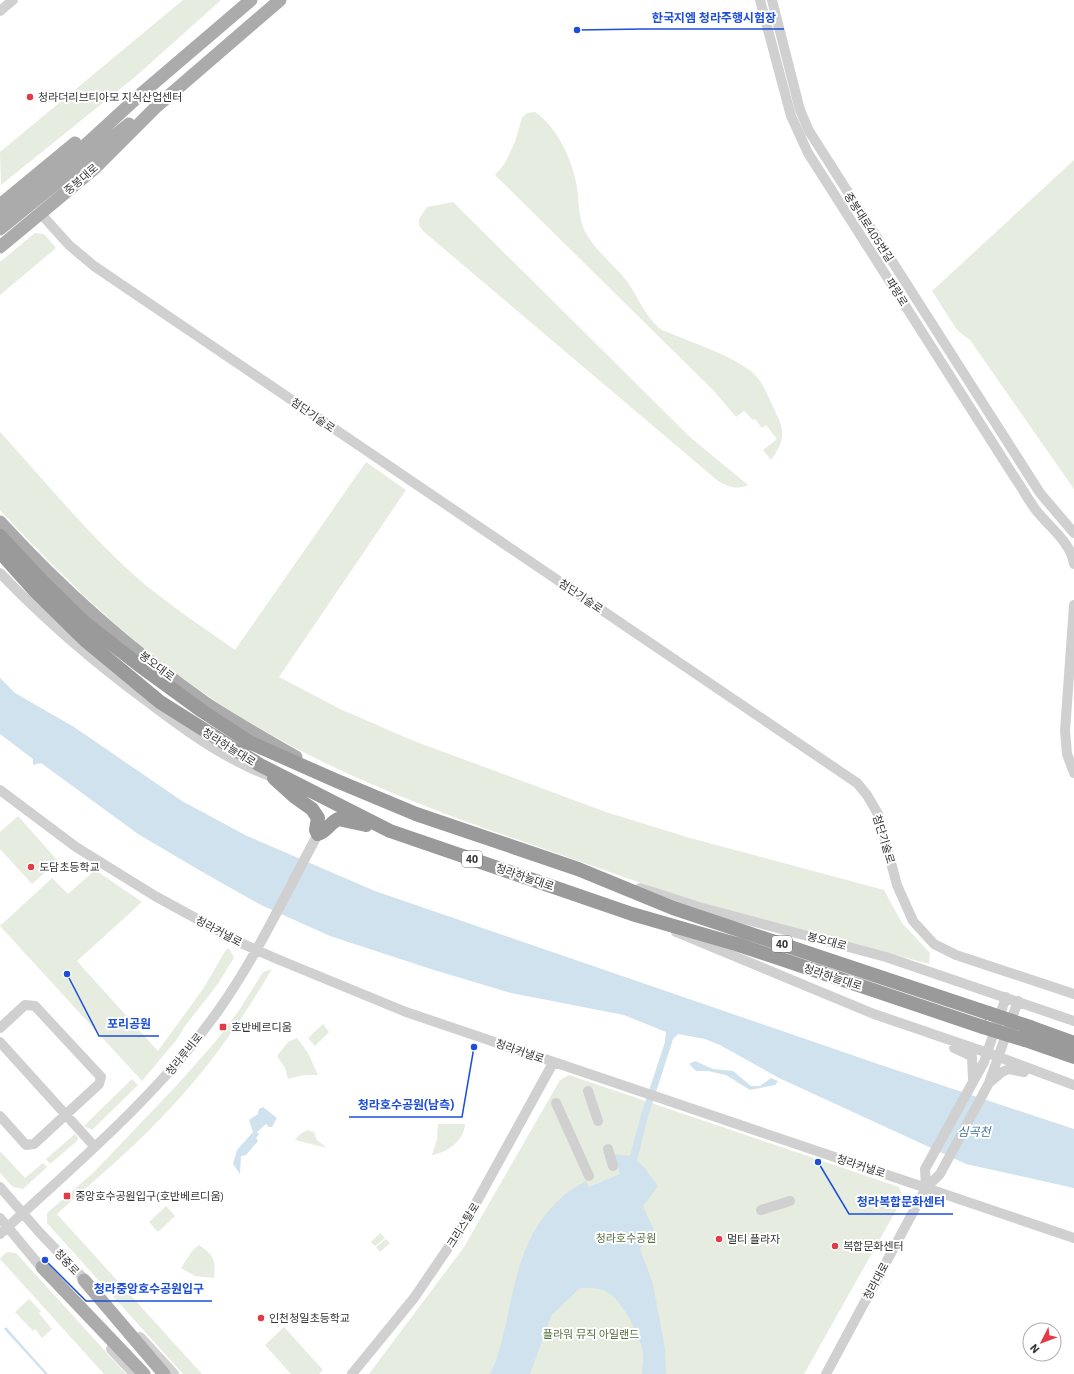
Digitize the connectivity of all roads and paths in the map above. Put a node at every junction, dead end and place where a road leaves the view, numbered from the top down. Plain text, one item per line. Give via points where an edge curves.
1 (4, 0) edge
2 (13, 0) edge
3 (251, 0) edge
4 (760, 0) edge
5 (772, 0) edge
6 (278, 1) edge
7 (0, 3) edge
8 (0, 11) edge
9 (141, 94) junction
10 (157, 106) junction
11 (71, 164) junction
12 (0, 205) edge
13 (41, 214) junction
14 (0, 217) edge
15 (0, 229) edge
16 (0, 247) edge
17 (0, 522) edge
18 (1074, 533) edge
19 (0, 536) edge
20 (0, 552) edge
21 (1074, 564) edge
22 (0, 573) edge
23 (1074, 605) edge
24 (144, 689) junction
25 (221, 753) junction
26 (1074, 773) edge
27 (274, 778) junction
28 (337, 781) junction
29 (0, 790) edge
30 (317, 794) junction
31 (390, 830) junction
32 (318, 834) junction
33 (578, 869) junction
34 (632, 914) junction
35 (255, 950) junction
36 (1074, 994) edge
37 (1006, 997) junction
38 (1018, 1001) junction
39 (1074, 1021) edge
40 (0, 1028) edge
41 (930, 1034) junction
42 (1027, 1034) junction
43 (0, 1042) edge
44 (1074, 1043) edge
45 (988, 1053) junction
46 (998, 1056) junction
47 (1074, 1057) edge
48 (553, 1063) junction
49 (1035, 1072) junction
50 (974, 1079) junction
51 (989, 1083) junction
52 (1074, 1085) edge
53 (588, 1091) dead end
54 (556, 1103) dead end
55 (66, 1115) junction
56 (0, 1116) edge
57 (598, 1121) dead end
58 (95, 1147) junction
59 (608, 1150) dead end
60 (613, 1166) dead end
61 (589, 1176) dead end
62 (0, 1187) edge
63 (926, 1188) junction
64 (790, 1202) dead end
65 (761, 1210) dead end
66 (23, 1212) junction
67 (0, 1218) edge
68 (4, 1230) edge
69 (1074, 1238) edge
70 (42, 1267) junction
71 (84, 1280) junction
72 (134, 1374) edge
73 (144, 1374) edge
74 (164, 1374) edge
75 (174, 1374) edge
76 (352, 1374) edge
77 (826, 1374) edge

1 - 7 street
2 - 8 street
3 - 9 main road, 중봉대로
4 - 21 street, 파랑로 via 791,116 808,153 1015,478 1036,509 1062,539
5 - 18 street, 중봉대로405번길 via 800,110 809,131 1040,493
6 - 10 main road, 중봉대로
9 - 11 main road, 중봉대로
9 - 12 main road, 중봉대로 via 104,119
10 - 11 main road, 중봉대로
10 - 13 main road, 중봉대로 via 95,168
11 - 14 main road, 중봉대로
11 - 15 main road, 중봉대로
13 - 16 main road, 중봉대로
13 - 36 street, 첨단기술로 via 69,245 94,266 857,783 878,814 897,885 913,921 934,944 956,955
17 - 28 main road, 봉오대로 / 40 via 86,609 143,657 207,703
19 - 28 highway, 청라하늘대로 via 85,623 202,711 251,743
20 - 24 highway, 청라하늘대로 via 85,640
22 - 25 street, 40 via 102,667 170,719
23 - 26 street via 1065,731 1067,754
24 - 25 highway
24 - 30 highway, 청라하늘대로 via 204,731 260,765
25 - 27 street, 40 via 251,770
27 - 30 street, 40
27 - 32 highway via 312,809 318,818
28 - 33 highway, 청라하늘대로 / 40 via 416,814
29 - 35 street, 청라커낼로 via 76,847 155,896
30 - 31 highway, 청라하늘대로 / 40
31 - 32 highway via 338,819
31 - 34 highway, 청라하늘대로 / 40
32 - 35 street, 청라루비로
33 - 37 street, 봉오대로 / 40 via 699,907 886,957
33 - 42 highway, 청라하늘대로 / 40, bridge via 673,908 988,1013
34 - 41 street, 40 via 807,987
34 - 42 highway, 청라하늘대로 / 40, bridge via 736,944 983,1027
35 - 48 street, 청라커낼로 via 406,1012
35 - 58 street, 청라루비로 via 227,997 181,1059 145,1099
37 - 38 street, 봉오대로 / 40
37 - 45 street
38 - 39 street, 봉오대로 / 40
38 - 46 street
40 - 55 street via 25,1005 35,1006 101,1077 99,1084
41 - 45 street, 40
41 - 50 street via 972,1057
42 - 44 highway, 청라하늘대로 / 40
42 - 47 highway, 청라하늘대로 / 40
43 - 55 street
45 - 46 street, 40
45 - 50 street
46 - 49 street, 40
46 - 51 street
48 - 63 street, 청라커낼로
48 - 76 street, 크리스탈로 via 465,1223 414,1298
49 - 51 street via 1010,1069
49 - 52 street, 40
50 - 63 street via 925,1169
51 - 63 street via 940,1174
53 - 57 street
54 - 61 street
55 - 56 street via 34,1144 26,1145
55 - 58 street
58 - 66 street, 청라루비로
59 - 60 street
62 - 66 street, 청중로
63 - 69 street, 청라커낼로
63 - 77 street, 청라대로
64 - 65 street
66 - 68 street, 청라루비로
66 - 71 street, 청중로
67 - 68 street, 청중로
68 - 70 street, 청중로 via 18,1240
70 - 72 street via 56,1288
70 - 73 main road, 청중로
71 - 74 main road, 청중로
71 - 75 street via 103,1296

